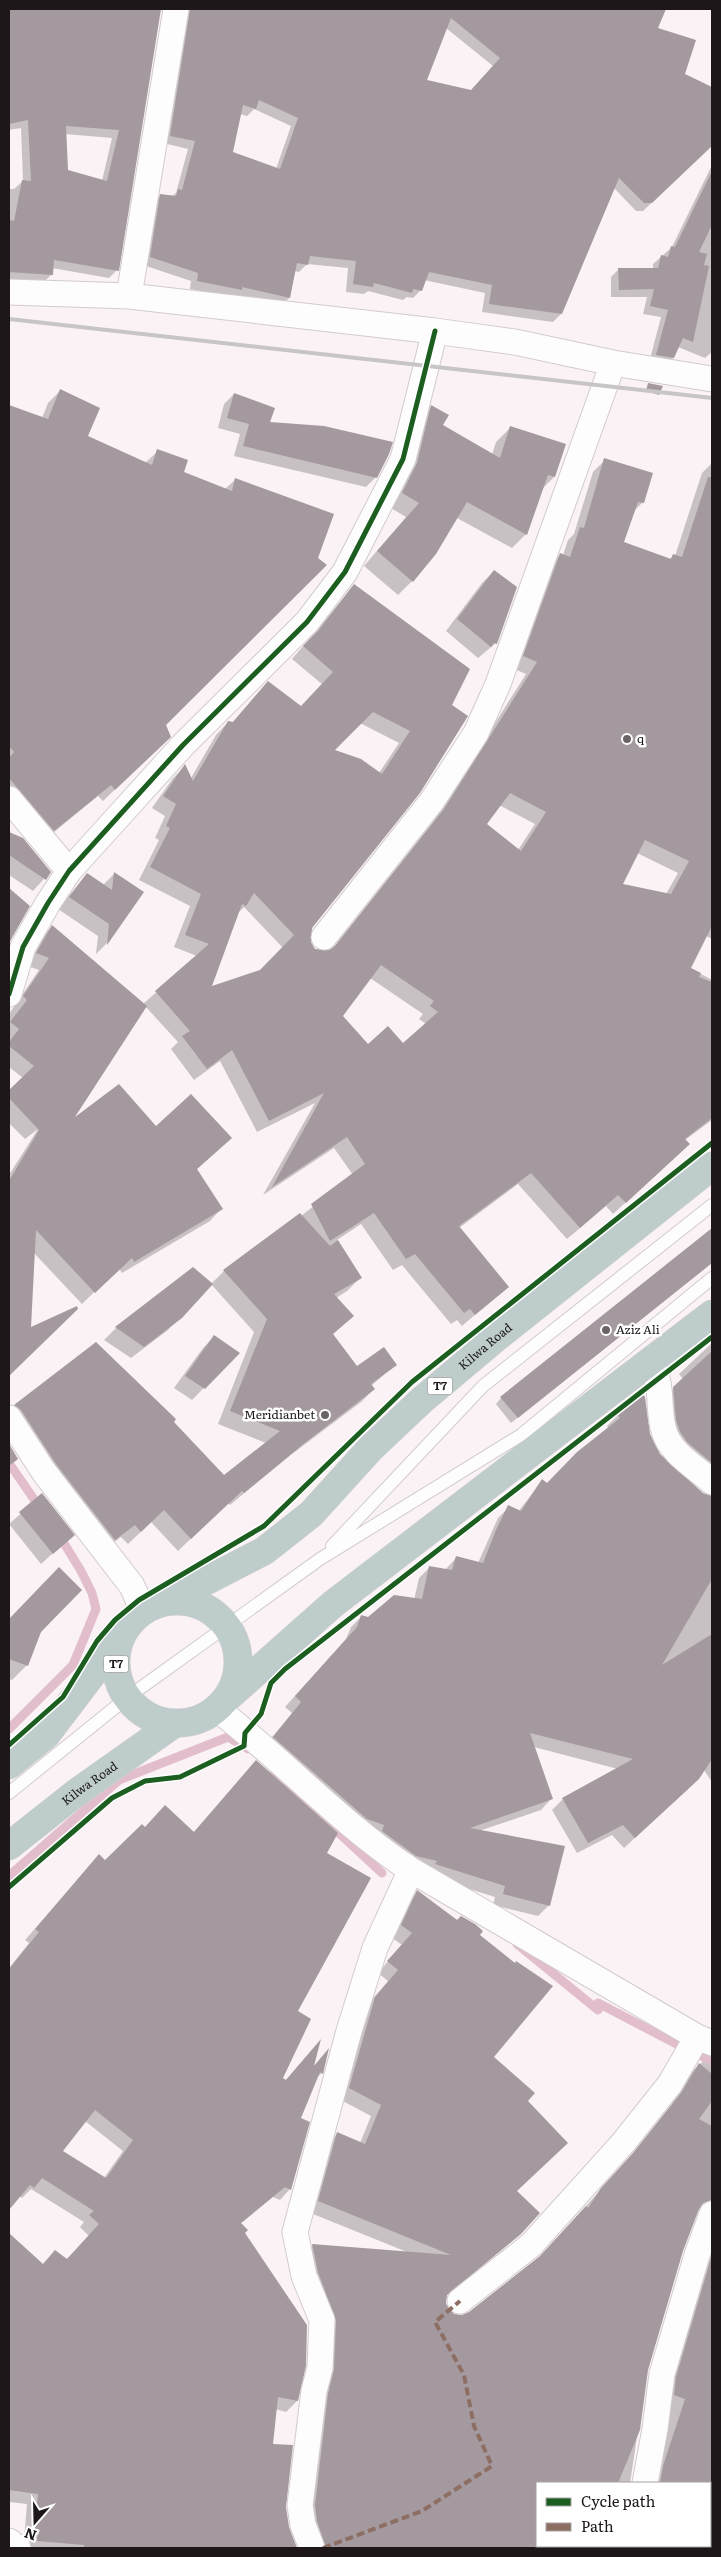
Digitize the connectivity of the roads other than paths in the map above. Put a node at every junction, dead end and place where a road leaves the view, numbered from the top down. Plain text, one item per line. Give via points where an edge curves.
1 (176, 9) edge
2 (9, 292) edge
3 (130, 296) junction
4 (435, 331) junction
5 (613, 363) junction
6 (712, 379) edge
7 (9, 800) edge
8 (69, 871) junction
9 (324, 937) dead end
10 (9, 994) edge
11 (712, 1166) edge
12 (712, 1205) edge
13 (712, 1278) edge
14 (712, 1314) edge
15 (651, 1362) junction
16 (9, 1418) edge
17 (712, 1482) edge
18 (320, 1559) junction
19 (167, 1601) junction
20 (143, 1611) junction
21 (226, 1626) junction
22 (121, 1637) junction
23 (128, 1697) junction
24 (222, 1704) junction
25 (175, 1723) junction
26 (9, 1765) edge
27 (9, 1793) edge
28 (9, 1846) edge
29 (411, 1870) junction
30 (704, 2040) edge
31 (712, 2214) edge
32 (460, 2302) dead end
33 (644, 2482) edge
34 (9, 2541) edge
35 (18, 2548) edge
36 (312, 2548) edge

1 - 3 street
2 - 3 street
3 - 4 street
4 - 5 street via 515,342
4 - 8 street via 403,458 345,572 307,622 183,745
5 - 6 street
5 - 9 street via 498,684 476,733 432,801
7 - 8 street
8 - 10 street via 23,947
11 - 19 highway, Kilwa Road / T7 via 422,1400 371,1448 311,1514 264,1551
12 - 18 lane via 483,1386
13 - 18 lane via 521,1435
14 - 15 highway, T7
15 - 17 street via 659,1378 664,1432 673,1448
15 - 24 highway, T7 via 332,1604
16 - 20 street via 44,1472 132,1586
18 - 21 lane
19 - 20 highway, T7
19 - 21 highway, T7 via 188,1601 208,1608
20 - 22 highway, T7 via 130,1622
21 - 23 lane
21 - 24 highway, T7 via 234,1639 239,1660 236,1680
22 - 23 highway, T7 via 116,1656 117,1676
22 - 26 highway, T7 via 46,1735
23 - 25 highway, T7 via 138,1709 155,1719
23 - 27 lane
24 - 25 highway, T7 via 204,1717
24 - 29 street via 377,1847
25 - 28 highway, Kilwa Road / T7 via 76,1793
29 - 30 street
29 - 36 street via 374,1948 295,2232 304,2276 322,2320 320,2368 314,2391 300,2505
30 - 32 street via 623,2143 531,2245
31 - 33 street via 662,2374
34 - 35 street

